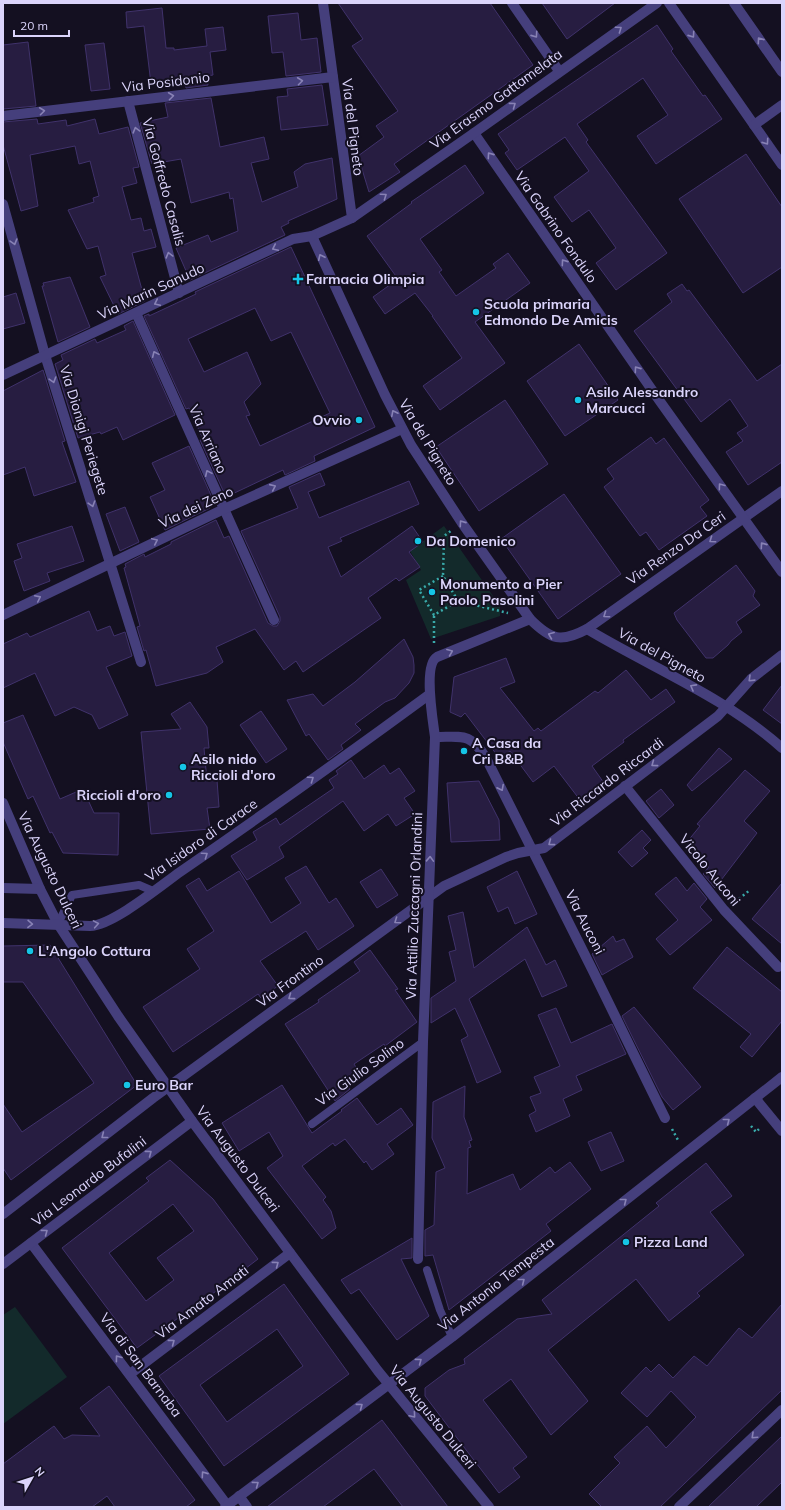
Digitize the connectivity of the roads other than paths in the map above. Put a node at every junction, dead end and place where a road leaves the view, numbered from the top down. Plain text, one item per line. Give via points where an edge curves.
1 (323, 3) edge
2 (512, 3) edge
3 (657, 3) edge
4 (670, 3) edge
5 (734, 3) edge
6 (560, 71) junction
7 (782, 72) edge
8 (333, 77) junction
9 (128, 101) junction
10 (782, 105) edge
11 (3, 116) edge
12 (754, 125) junction
13 (474, 133) junction
14 (782, 165) edge
15 (3, 204) edge
16 (352, 218) junction
17 (312, 236) junction
18 (180, 293) junction
19 (136, 313) junction
20 (45, 355) junction
21 (3, 375) edge
22 (402, 428) junction
23 (782, 491) edge
24 (224, 509) junction
25 (744, 518) junction
26 (111, 562) junction
27 (782, 572) edge
28 (3, 615) edge
29 (530, 619) junction
30 (274, 620) dead end
31 (587, 629) junction
32 (782, 655) edge
33 (141, 662) dead end
34 (430, 694) junction
35 (727, 706) junction
36 (435, 736) junction
37 (782, 748) edge
38 (625, 786) junction
39 (3, 803) edge
40 (533, 851) junction
41 (3, 888) edge
42 (40, 889) junction
43 (153, 891) junction
44 (429, 898) junction
45 (3, 923) edge
46 (58, 924) junction
47 (778, 967) dead end
48 (423, 1042) junction
49 (782, 1078) edge
50 (168, 1087) junction
51 (755, 1098) junction
52 (665, 1118) road end
53 (192, 1121) junction
54 (312, 1124) dead end
55 (782, 1130) edge
56 (5, 1210) edge
57 (31, 1243) junction
58 (290, 1253) junction
59 (418, 1258) dead end
60 (3, 1264) edge
61 (427, 1270) dead end
62 (452, 1336) junction
63 (130, 1374) junction
64 (388, 1385) junction
65 (782, 1410) edge
66 (239, 1496) junction
67 (226, 1506) edge
68 (247, 1507) edge
69 (489, 1507) edge
70 (679, 1507) edge

1 - 8 street, Via del Pigneto
2 -> 6 street
6 -> 3 street, Via Erasmo Gattamelata
4 -> 12 street
7 -> 5 street
13 -> 6 street, Via Erasmo Gattamelata
9 -> 8 street, Via Posidonio
8 - 16 street, Via del Pigneto
11 -> 9 street, Via Posidonio
18 -> 9 street, Via Goffredo Casalis
10 - 12 street
12 -> 14 street
16 -> 13 street, Via Erasmo Gattamelata
25 -> 13 street, Via Gabrino Fondulo
15 -> 20 street, Via Dionigi Periegete
16 - 17 street
17 -> 18 street, Via Marin Sanudo via 293,239
22 -> 17 street, Via del Pigneto
18 -> 19 street, Via Marin Sanudo
19 - 20 street, Via Marin Sanudo
24 -> 19 street, Via Arriano
20 - 21 street, Via Marin Sanudo
20 -> 26 street, Via Dionigi Periegete
24 -> 22 street, Via dei Zeno
29 -> 22 street, Via del Pigneto via 420,461
23 - 25 street, Via Renzo Da Ceri
26 -> 24 street, Via dei Zeno
24 - 30 street, Via Arriano
27 -> 25 street, Via Gabrino Fondulo
25 -> 31 street, Via Renzo Da Ceri
28 -> 26 street, Via dei Zeno
26 - 33 street, Via Dionigi Periegete
31 -> 29 street, Via del Pigneto via 569,638 560,638 545,632
34 -> 29 street, Via Attilio Zuccagni Orlandini via 431,665 435,658
35 -> 31 street, Via del Pigneto
32 -> 35 street, Via Riccardo Riccardi via 751,679
34 - 36 street, Via Attilio Zuccagni Orlandini
43 -> 34 street, Via Isidoro di Carace
35 - 37 street, Via del Pigneto
35 -> 38 street, Via Riccardo Riccardi via 718,716
36 -> 40 street, Via Auconi via 467,737 476,743 488,761
44 -> 36 street, Via Attilio Zuccagni Orlandini
38 -> 40 street, Via Riccardo Riccardi via 544,848
38 - 47 street, Vicolo Auconi via 724,910
39 - 42 street, Via Augusto Dulceri
40 - 44 street, Via Riccardo Riccardi via 506,857 444,886
40 - 52 street, Via Auconi
41 - 42 street
42 - 46 street, Via Augusto Dulceri
46 -> 43 street, Via Isidoro di Carace via 102,924
43 - 46 lane via 139,885 72,895
44 - 48 street, Via Attilio Zuccagni Orlandini
44 -> 50 street, Via Frontino
45 -> 46 street, Via Isidoro di Carace
46 - 50 street, Via Augusto Dulceri
48 - 54 lane, Via Giulio Solino
48 - 59 street, Via Attilio Zuccagni Orlandini
49 - 51 street, Via Antonio Tempesta
50 - 53 street, Via Augusto Dulceri
50 -> 56 street, Via Leonardo Bufalini
51 - 55 street
62 -> 51 street, Via Antonio Tempesta
57 -> 53 street, Via Leonardo Bufalini
53 - 58 street, Via Augusto Dulceri
57 - 60 street, Via Leonardo Bufalini
63 -> 57 street, Via di San Barnaba
63 -> 58 street, Via Amato Amati
58 - 64 street, Via Augusto Dulceri
61 - 62 lane via 440,1310
64 -> 62 street, Via Antonio Tempesta
67 -> 63 street, Via di San Barnaba
66 -> 64 street, Via Antonio Tempesta
64 -> 69 street, Via Augusto Dulceri
65 -> 70 street
66 - 67 street, Via Antonio Tempesta
66 - 68 street

